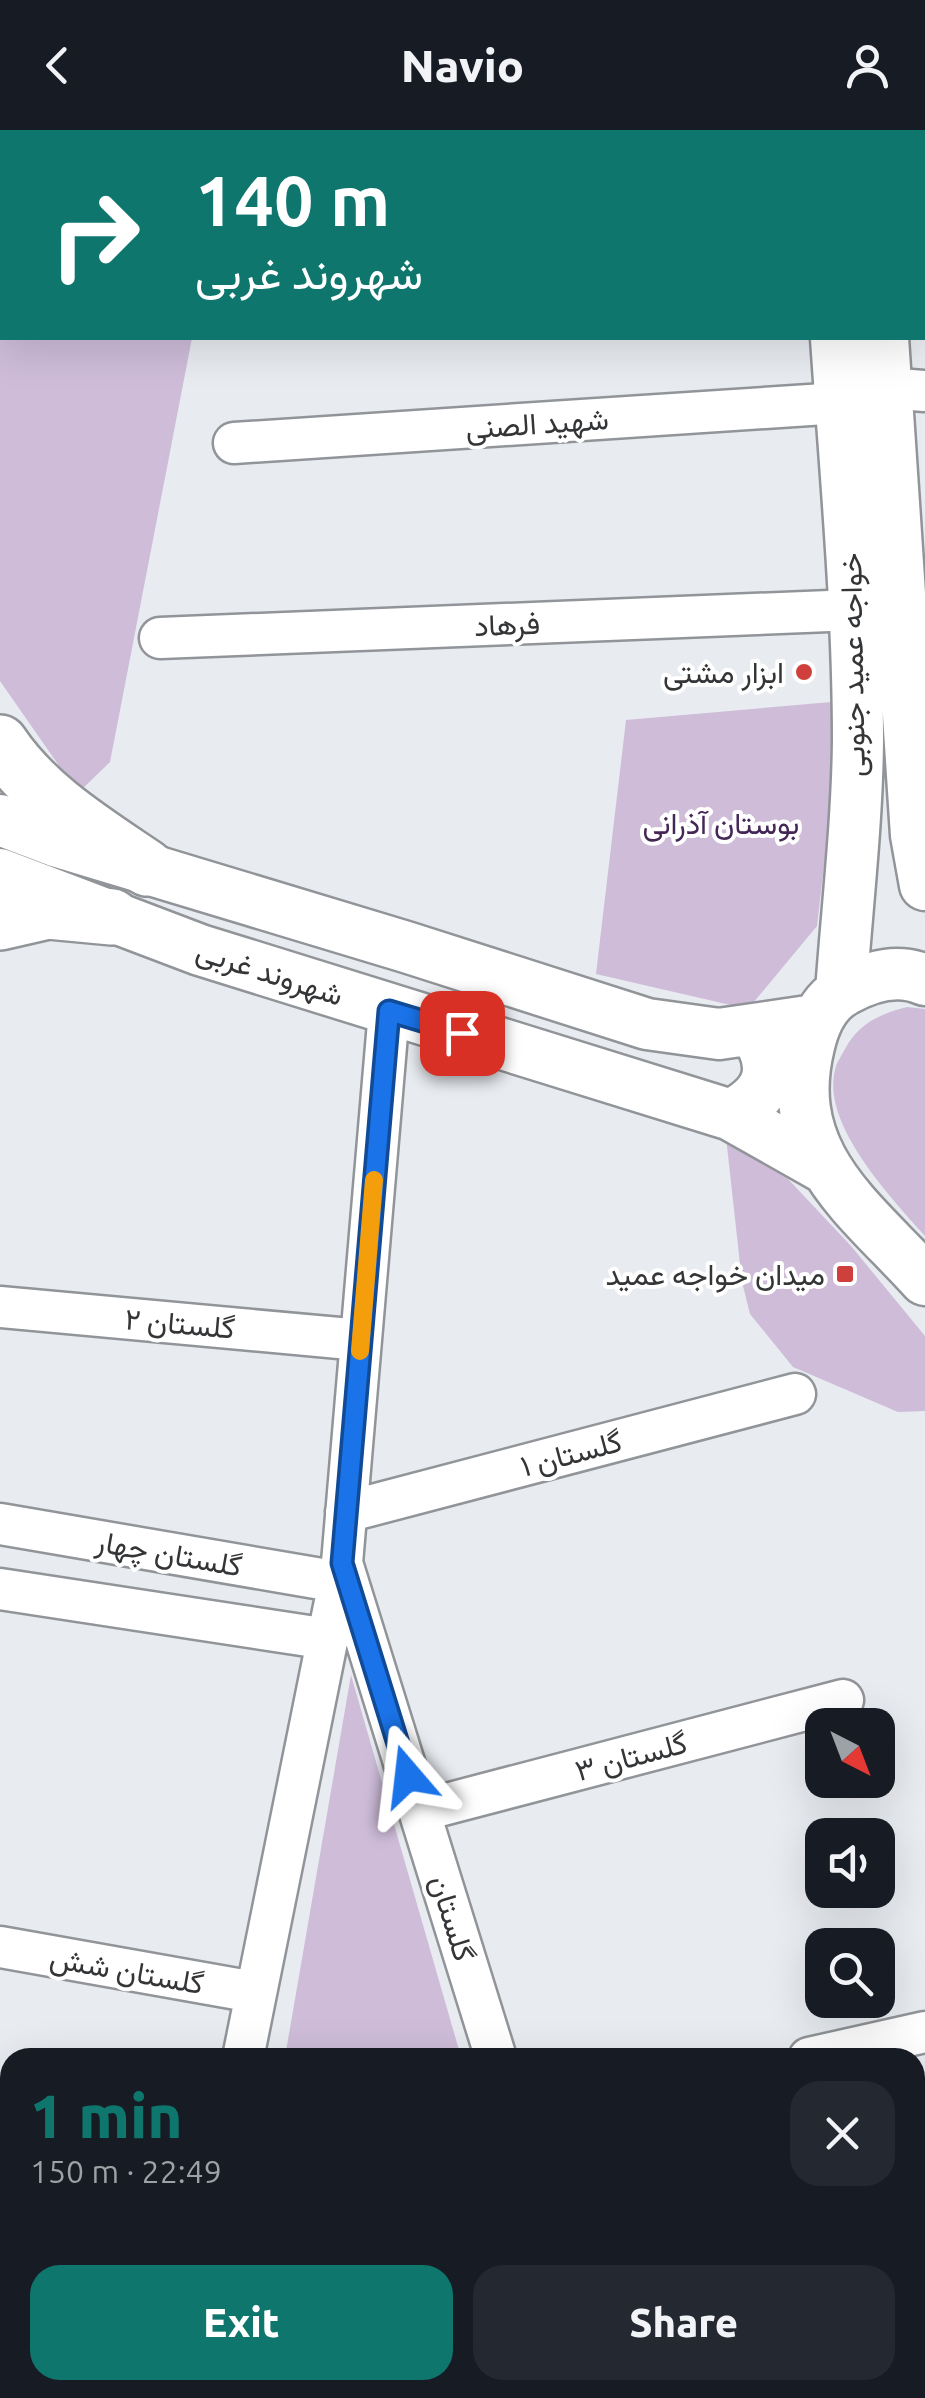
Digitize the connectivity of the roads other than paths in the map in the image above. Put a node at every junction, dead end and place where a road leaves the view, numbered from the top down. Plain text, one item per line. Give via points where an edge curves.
1 (838, 340) edge
2 (882, 340) edge
3 (884, 394) edge
4 (234, 443) dead end
5 (854, 610) junction
6 (160, 638) dead end
7 (0, 743) edge
8 (918, 750) edge
9 (0, 820) edge
10 (852, 858) junction
11 (147, 868) junction
12 (0, 874) edge
13 (923, 877) edge
14 (112, 918) junction
15 (0, 922) edge
16 (925, 980) edge
17 (828, 1006) junction
18 (389, 1011) junction
19 (753, 1030) junction
20 (732, 1115) junction
21 (823, 1167) junction
22 (925, 1280) edge
23 (0, 1307) edge
24 (361, 1340) junction
25 (795, 1394) dead end
26 (346, 1512) junction
27 (0, 1524) edge
28 (340, 1572) junction
29 (0, 1589) edge
30 (328, 1639) junction
31 (843, 1700) dead end
32 (420, 1812) junction
33 (0, 1948) edge
34 (254, 1992) junction
35 (925, 2032) edge
36 (246, 2048) edge
37 (493, 2048) edge
38 (854, 2048) edge

1 - 3 main road, خواجه عمید جنوبی
2 - 3 main road, خواجه عمید جنوبی
3 - 4 street, شهید الصنی
3 - 5 main road, خواجه عمید جنوبی
3 - 8 main road, خواجه عمید جنوبی
5 - 6 street, فرهاد
5 - 10 main road, خواجه عمید جنوبی via 858,743
7 - 11 highway via 67,814
8 - 13 main road, خواجه عمید جنوبی
9 - 11 main road, شهروند غربی
10 - 13 main road via 862,887 875,896 904,894
10 - 17 main road, خواجه عمید جنوبی
11 - 19 main road, شهروند غربی via 647,1024 718,1034
12 - 14 main road, شهروند غربی
14 - 15 highway via 48,911
14 - 18 main road, شهروند غربی
16 - 17 main road, شهروند غربی via 881,974
17 - 19 main road, شهروند غربی
17 - 21 main road, خواجه عمید جنوبی via 804,1068 806,1125
18 - 20 main road, شهروند غربی
18 - 24 street, گلستان
19 - 20 main road via 766,1052 767,1082
20 - 21 main road, شهروند غربی
21 - 22 main road
23 - 24 street, گلستان ۲
24 - 26 street, گلستان
25 - 26 street, گلستان ۱
26 - 28 street, گلستان
27 - 28 street, گلستان چهار
28 - 30 street
28 - 32 street, گلستان
29 - 30 street, گلستان چهار
30 - 34 street
31 - 32 street, گلستان ۳
32 - 37 street, گلستان
33 - 34 street, گلستان شش
34 - 36 street
35 - 38 street

